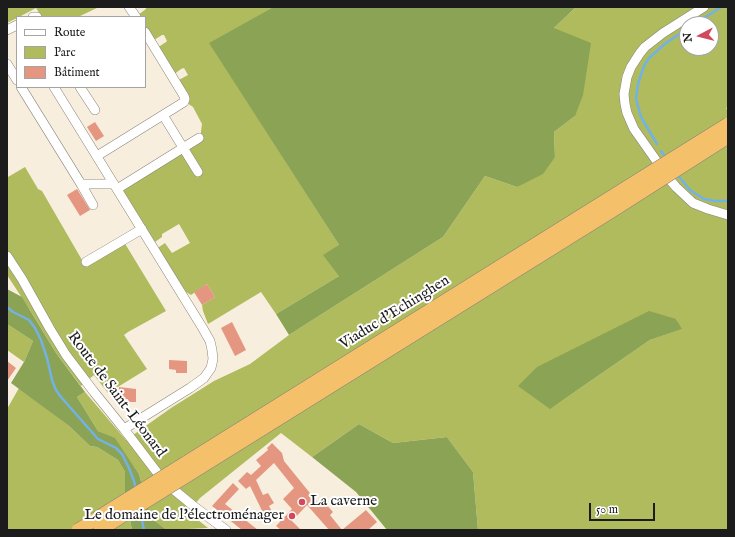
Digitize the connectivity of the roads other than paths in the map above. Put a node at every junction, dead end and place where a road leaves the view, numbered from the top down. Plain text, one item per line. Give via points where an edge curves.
1 (129, 7) edge
2 (704, 7) edge
3 (135, 16) edge
4 (146, 34) edge
5 (7, 64) edge
6 (16, 78) edge
7 (22, 88) edge
8 (55, 88) edge
9 (81, 88) edge
10 (95, 110) dead end
11 (163, 115) junction
12 (728, 124) edge
13 (728, 137) edge
14 (199, 138) dead end
15 (183, 148) junction
16 (97, 156) junction
17 (198, 172) dead end
18 (81, 184) junction
19 (115, 186) junction
20 (93, 205) dead end
21 (728, 215) edge
22 (142, 229) junction
23 (7, 256) edge
24 (86, 262) dead end
25 (124, 428) junction
26 (78, 530) edge
27 (100, 530) edge
28 (226, 530) edge

1 - 3 street
2 - 21 street via 663,33 640,52 627,77 625,104 634,129 676,187 693,203
4 - 11 street via 185,99
5 - 6 street
7 - 18 street
8 - 16 street
9 - 10 street
11 - 15 street
11 - 16 street
12 - 26 highway, Viaduc d'Echinghen, bridge
13 - 27 highway, Viaduc d'Echinghen, bridge
14 - 15 street
15 - 17 street
15 - 19 street
16 - 19 street
18 - 19 street
18 - 20 street
19 - 22 street
22 - 24 street
22 - 25 street via 210,341 213,359 211,368 204,378
23 - 25 street, Route de Saint-Léonard via 66,355
25 - 28 street, Route de Saint-Léonard via 168,485

